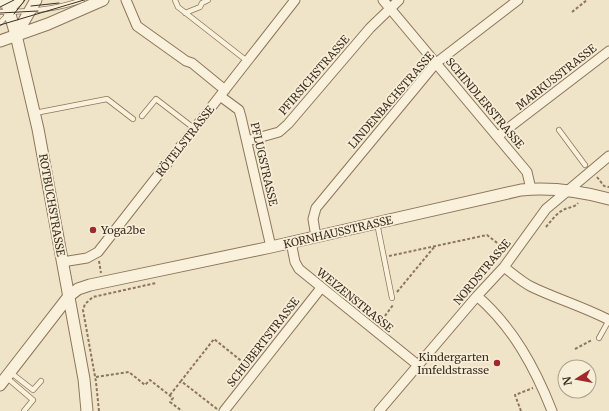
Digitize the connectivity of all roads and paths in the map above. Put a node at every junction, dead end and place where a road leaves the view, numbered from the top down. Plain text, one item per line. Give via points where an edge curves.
1 (22, 0) edge
2 (36, 0) edge
3 (82, 0) edge
4 (103, 0) edge
5 (126, 0) edge
6 (175, 0) edge
7 (208, 0) edge
8 (295, 0) edge
9 (383, 0) edge
10 (398, 0) edge
11 (587, 0) edge
12 (7, 1) edge
13 (516, 1) edge
14 (390, 8) junction
15 (30, 10) junction
16 (5, 12) edge
17 (572, 12) dead end
18 (185, 13) junction
19 (0, 23) edge
20 (16, 35) junction
21 (0, 41) edge
22 (609, 50) edge
23 (247, 61) junction
24 (436, 63) junction
25 (223, 93) junction
26 (34, 113) junction
27 (142, 116) dead end
28 (133, 119) dead end
29 (194, 128) junction
30 (559, 130) dead end
31 (498, 136) junction
32 (247, 141) junction
33 (609, 156) edge
34 (585, 165) dead end
35 (599, 179) dead end
36 (609, 187) edge
37 (531, 189) junction
38 (568, 190) junction
39 (609, 199) edge
40 (575, 206) dead end
41 (555, 216) dead end
42 (377, 223) junction
43 (316, 237) junction
44 (291, 242) junction
45 (435, 246) junction
46 (271, 247) junction
47 (505, 249) dead end
48 (98, 252) junction
49 (384, 257) junction
50 (62, 262) junction
51 (504, 267) junction
52 (100, 283) junction
53 (132, 288) dead end
54 (321, 288) junction
55 (69, 296) junction
56 (477, 296) junction
57 (392, 298) junction
58 (609, 320) edge
59 (378, 325) dead end
60 (599, 338) dead end
61 (585, 343) dead end
62 (575, 349) dead end
63 (418, 366) junction
64 (250, 368) dead end
65 (96, 377) junction
66 (5, 378) edge
67 (181, 381) junction
68 (41, 382) dead end
69 (534, 388) dead end
70 (170, 395) junction
71 (221, 410) edge
72 (24, 411) edge
73 (87, 411) edge
74 (99, 411) edge
75 (182, 411) edge
76 (379, 411) edge
77 (521, 411) edge
78 (552, 411) edge

1 - 16 lane
2 - 15 street
3 - 15 lane via 48,10
4 - 20 street
5 - 25 street, PFLUGSTRASSE via 137,26 192,63
6 - 18 lane
7 - 18 lane via 202,3 200,8
8 - 23 street, RÖTELSTRASSE
9 - 14 street, SCHINDLERSTRASSE
10 - 14 street, PFIRSICHSTRASSE
11 - 17 path
12 - 16 street, ROTBUCHSTRASSE
13 - 24 street, LINDENBACHSTRASSE
14 - 24 street, SCHINDLERSTRASSE
14 - 32 street, PFIRSICHSTRASSE via 288,124 279,132
15 - 16 lane
15 - 20 street
16 - 19 lane
16 - 20 street, ROTBUCHSTRASSE
18 - 23 lane
20 - 21 street
20 - 26 street, ROTBUCHSTRASSE
22 - 31 street, MARKUSSTRASSE
23 - 25 street, RÖTELSTRASSE
24 - 31 street, SCHINDLERSTRASSE
24 - 43 street, LINDENBACHSTRASSE via 316,208 312,219
25 - 29 street, RÖTELSTRASSE
25 - 32 street, PFLUGSTRASSE via 239,110
26 - 28 lane via 107,99
26 - 50 street, ROTBUCHSTRASSE
27 - 29 lane via 156,99
29 - 48 street, RÖTELSTRASSE
30 - 34 lane
31 - 37 street, SCHINDLERSTRASSE via 527,172
32 - 46 street, PFLUGSTRASSE
33 - 38 street, NORDSTRASSE
35 - 36 path via 604,186
37 - 38 street, KORNHAUSSTRASSE
37 - 42 street, KORNHAUSSTRASSE
38 - 39 street, KORNHAUSSTRASSE
38 - 51 street, NORDSTRASSE via 546,209
40 - 41 path
42 - 43 street, KORNHAUSSTRASSE
42 - 49 lane
43 - 44 street, KORNHAUSSTRASSE
44 - 46 street, KORNHAUSSTRASSE
44 - 54 street, WEIZENSTRASSE via 299,269
45 - 47 path via 487,235
45 - 49 path
45 - 57 path
46 - 52 street, KORNHAUSSTRASSE
48 - 50 street via 87,258
48 - 52 path
49 - 57 lane
50 - 55 street, ROTBUCHSTRASSE
51 - 56 street, NORDSTRASSE
51 - 58 street via 531,286
52 - 55 street, KORNHAUSSTRASSE via 78,289
53 - 65 path via 92,297 85,304
54 - 63 street, WEIZENSTRASSE
54 - 71 street, SCHUBERTSTRASSE
55 - 66 street
55 - 73 street, ROTBUCHSTRASSE
56 - 63 street, NORDSTRASSE
56 - 78 street via 498,316 520,344 540,380
57 - 59 path via 396,302
58 - 60 lane
61 - 62 path
63 - 76 street, NORDSTRASSE
64 - 67 path via 214,339
65 - 70 path via 129,372 145,385 150,380
65 - 74 path
66 - 68 lane via 33,390
66 - 72 lane via 33,400
67 - 70 path
67 - 71 path
69 - 77 path via 515,395
70 - 75 path via 173,398 170,402

